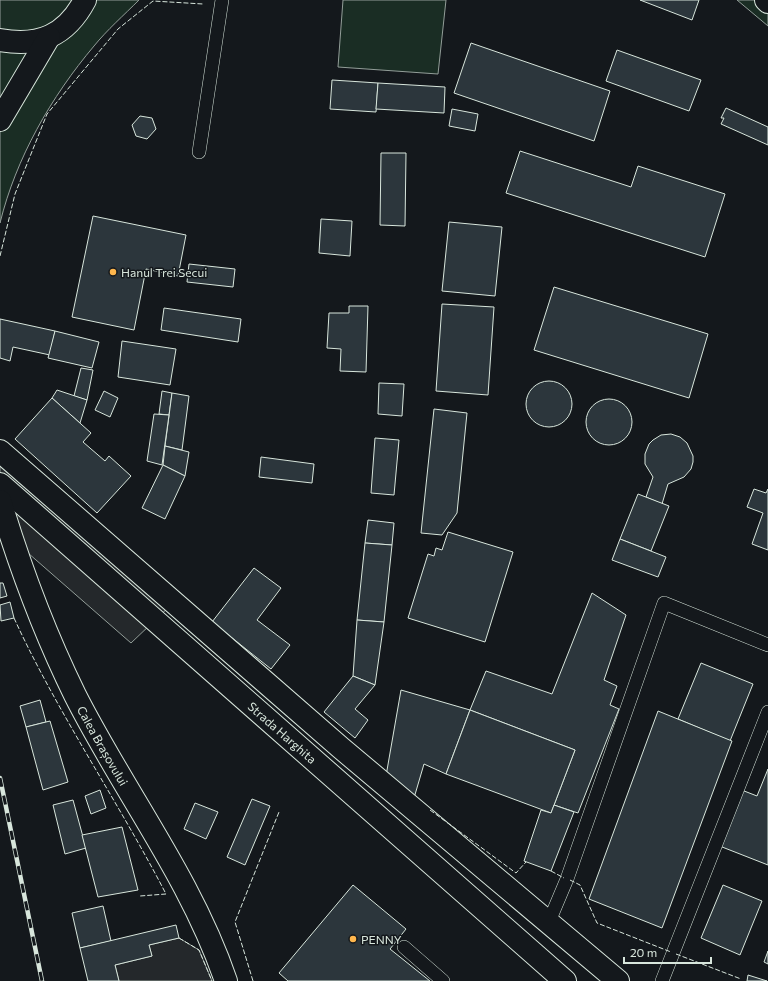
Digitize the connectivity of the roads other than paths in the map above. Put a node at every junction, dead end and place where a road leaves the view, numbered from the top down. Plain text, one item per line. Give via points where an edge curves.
1 (94, 0) edge
2 (222, 0) edge
3 (81, 7) edge
4 (49, 37) junction
5 (0, 40) edge
6 (0, 120) edge
7 (199, 152) dead end
8 (0, 451) edge
9 (0, 484) edge
10 (0, 500) edge
11 (768, 645) edge
12 (768, 712) edge
13 (548, 924) junction
14 (404, 947) dead end
15 (226, 981) edge
16 (443, 981) edge
17 (565, 981) edge
18 (618, 981) edge
19 (662, 981) edge

1 - 3 main road
2 - 7 lane
3 - 4 main road via 69,23
4 - 5 main road via 33,42 16,43
4 - 6 main road
8 - 13 main road via 341,748
9 - 17 main road, Strada Harghita
10 - 15 main road, Calea Brașovului via 27,584 50,641 76,696 193,901
11 - 13 lane via 664,603 567,879
12 - 19 lane
13 - 18 main road
14 - 16 lane

